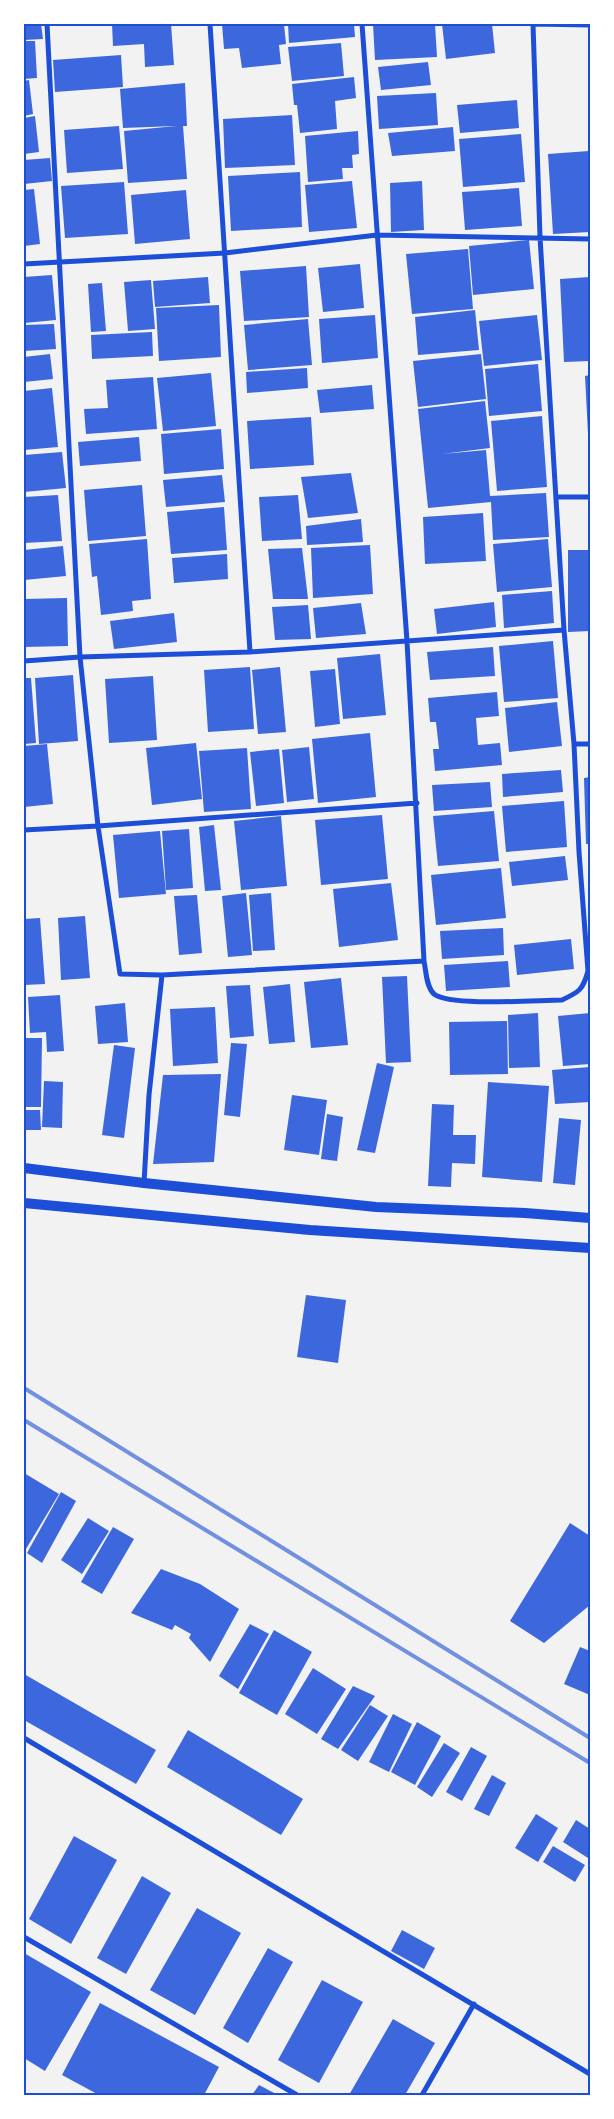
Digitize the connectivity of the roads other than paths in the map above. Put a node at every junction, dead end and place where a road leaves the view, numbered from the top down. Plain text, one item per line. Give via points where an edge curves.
1 (47, 24) edge
2 (210, 24) edge
3 (362, 24) edge
4 (532, 24) edge
5 (590, 25) edge
6 (377, 234) junction
7 (540, 237) junction
8 (590, 239) edge
9 (225, 254) junction
10 (60, 260) junction
11 (24, 264) edge
12 (557, 497) junction
13 (590, 497) edge
14 (564, 630) junction
15 (407, 641) junction
16 (250, 652) junction
17 (80, 657) junction
18 (24, 661) edge
19 (574, 744) junction
20 (590, 744) edge
21 (417, 803) junction
22 (98, 826) junction
23 (24, 830) edge
24 (588, 946) edge
25 (424, 961) junction
26 (162, 975) junction
27 (24, 1168) edge
28 (144, 1183) junction
29 (24, 1202) edge
30 (590, 1218) edge
31 (590, 1248) edge
32 (24, 1738) edge
33 (24, 1937) edge
34 (474, 2004) junction
35 (590, 2074) edge
36 (297, 2095) edge
37 (422, 2095) edge

1 - 10 street
2 - 9 street
3 - 6 street
4 - 5 street
4 - 7 street
6 - 7 street
6 - 9 street
6 - 15 street
7 - 8 street
7 - 12 street
9 - 10 street
9 - 16 street
10 - 11 street
10 - 17 street
12 - 13 street
12 - 14 street
14 - 15 street
14 - 19 street
15 - 16 street
15 - 21 street
16 - 17 street
17 - 18 street
17 - 22 street
19 - 20 street
19 - 24 street
21 - 22 street
21 - 25 street
22 - 23 street
22 - 26 street via 120,974
24 - 25 street via 584,986 562,1000 467,1001 442,998 432,993
25 - 26 street
26 - 28 street via 149,1095
27 - 28 main road
28 - 30 main road via 376,1207
29 - 31 main road via 310,1230
32 - 34 street
33 - 36 street
34 - 35 street
34 - 37 street

